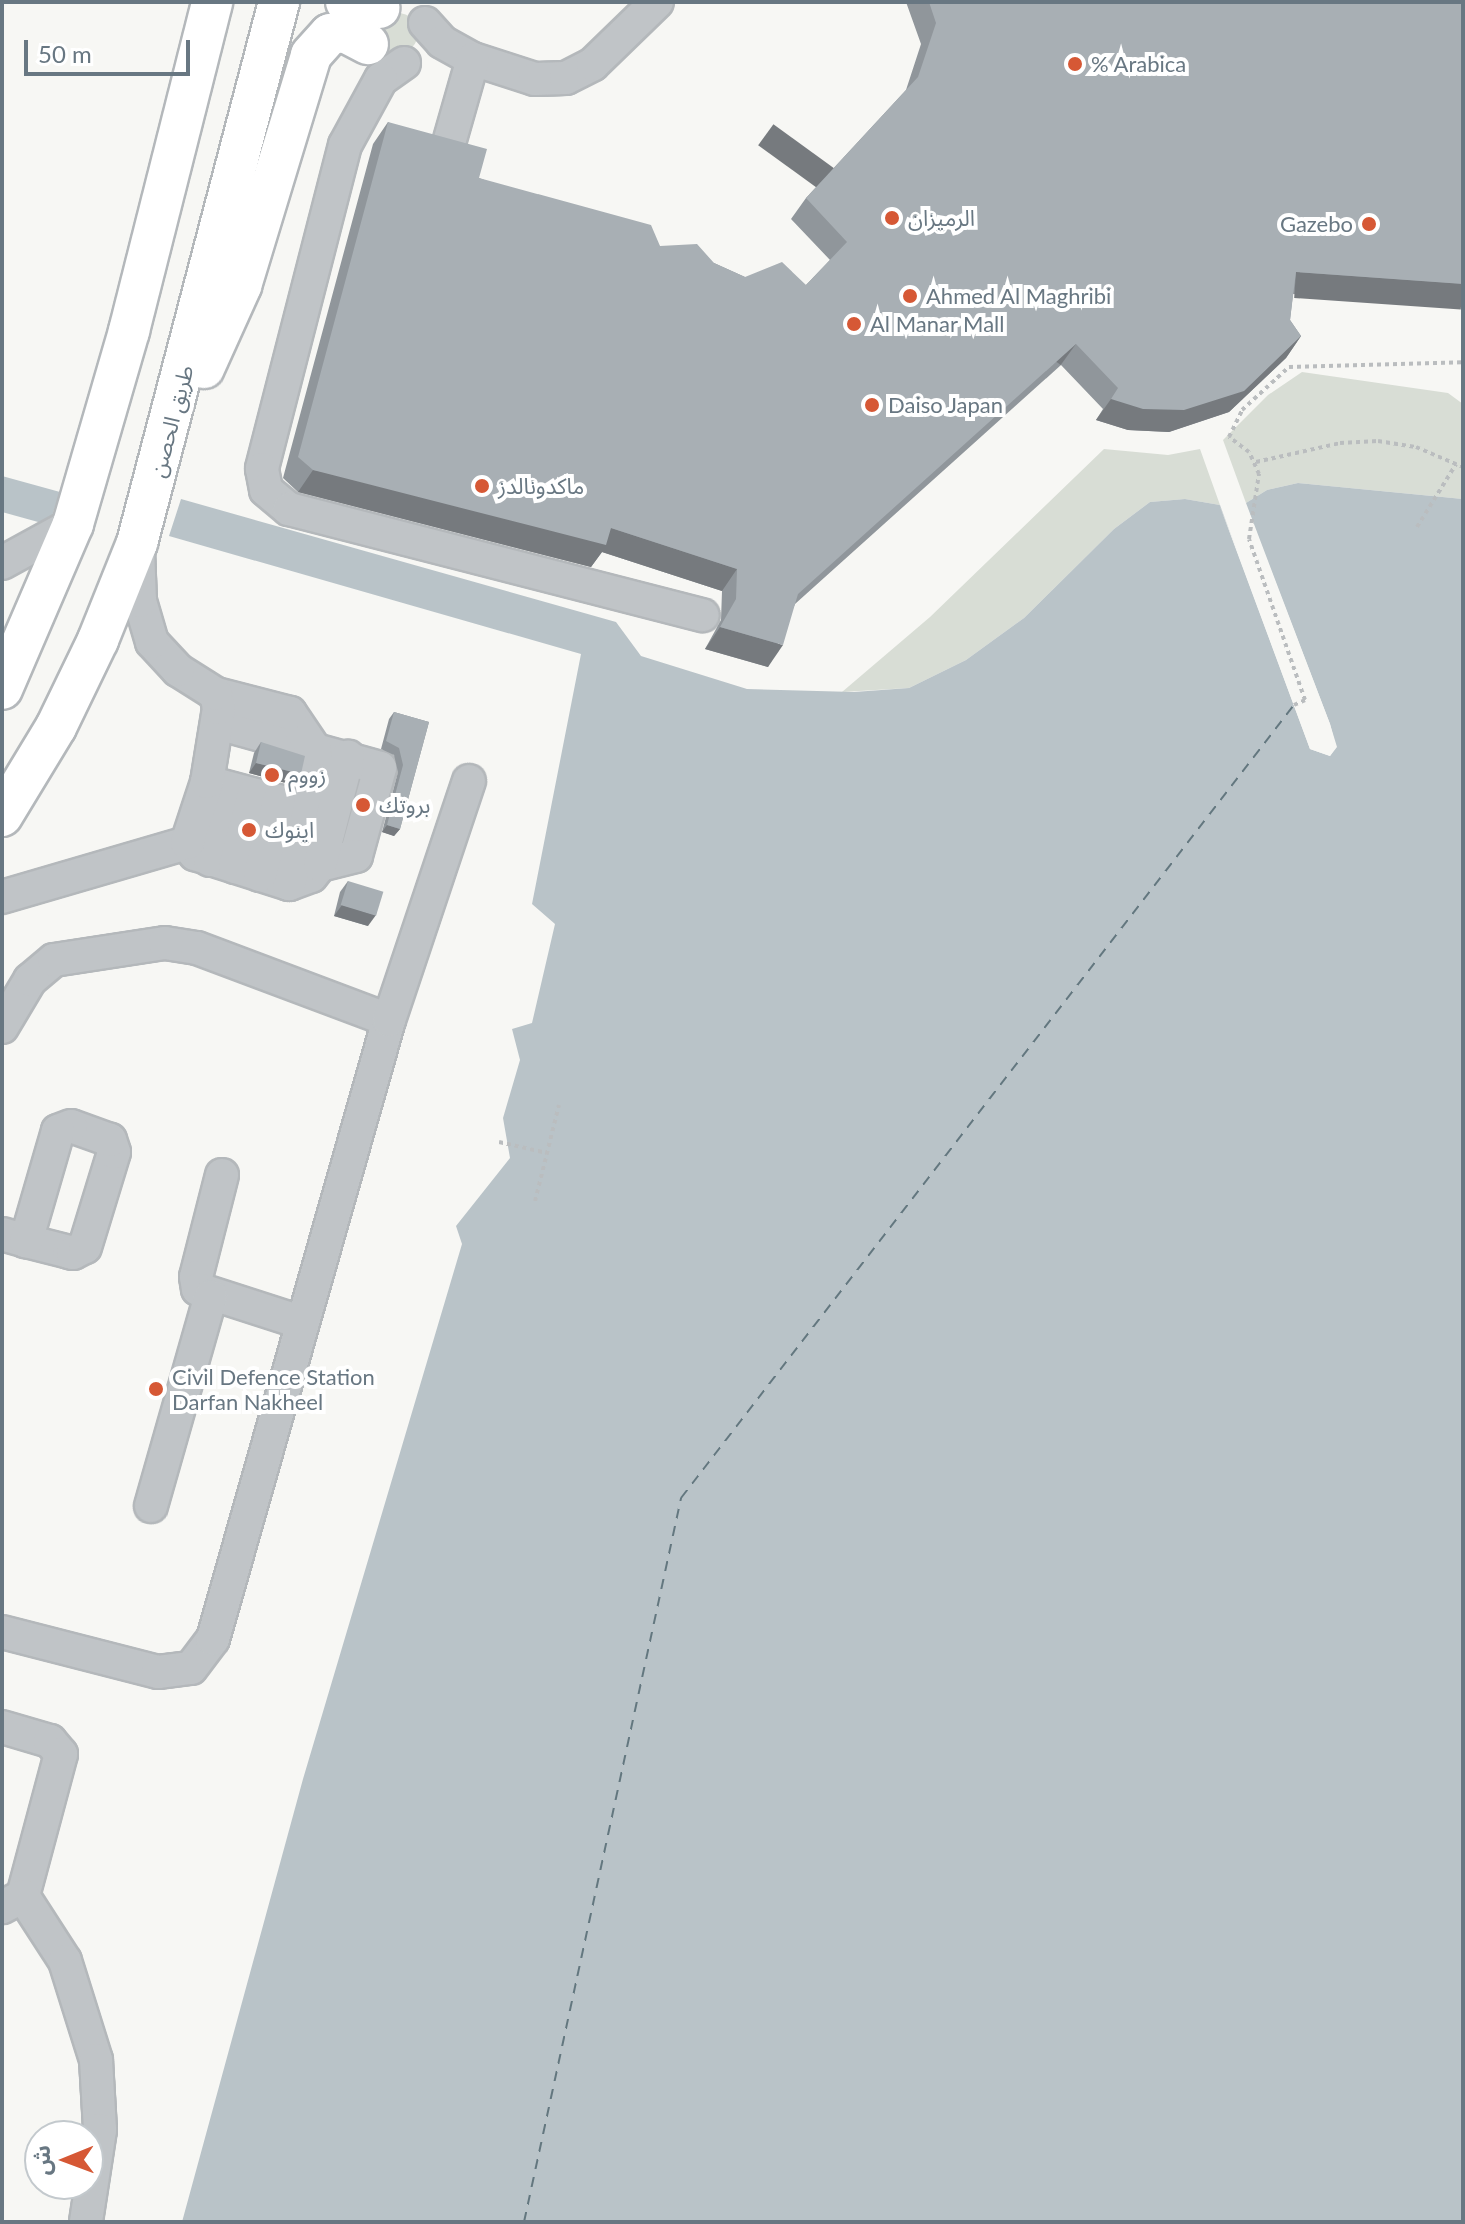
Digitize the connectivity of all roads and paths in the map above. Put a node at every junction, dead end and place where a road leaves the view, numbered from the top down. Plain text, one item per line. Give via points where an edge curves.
1 (212, 2) edge
2 (257, 2) edge
3 (279, 2) edge
4 (657, 2) edge
5 (390, 17) edge
6 (463, 55) junction
7 (408, 62) junction
8 (375, 92) junction
9 (449, 143) edge
10 (234, 187) junction
11 (1463, 362) edge
12 (172, 418) junction
13 (1255, 462) junction
14 (1456, 464) junction
15 (1463, 467) edge
16 (73, 524) junction
17 (1417, 527) dead end
18 (137, 543) junction
19 (2, 563) edge
20 (703, 615) dead end
21 (2, 689) edge
22 (1294, 705) dead end
23 (217, 717) junction
24 (315, 750) junction
25 (469, 781) dead end
26 (246, 797) junction
27 (2, 816) edge
28 (236, 866) junction
29 (2, 897) edge
30 (389, 1020) junction
31 (2, 1027) edge
32 (559, 1105) dead end
33 (499, 1142) dead end
34 (547, 1153) junction
35 (222, 1175) dead end
36 (535, 1201) dead end
37 (211, 1296) junction
38 (303, 1323) junction
39 (151, 1506) dead end
40 (2, 1632) edge
41 (2, 1727) edge
42 (13, 1901) edge
43 (86, 2222) edge

1 - 16 main road via 129,331
2 - 10 main road via 234,95
3 - 10 main road, طريق الحصن
4 - 6 lane via 593,64 566,78 535,79
5 - 6 lane
5 - 7 lane via 424,46
5 - 7 lane via 381,59
5 - 8 lane
5 - 12 main road via 317,44 230,315
6 - 7 lane
6 - 9 lane
7 - 8 lane via 381,79
8 - 20 lane via 341,158 262,469 266,490 289,509
10 - 12 main road, طريق الحصن
11 - 13 path via 1289,367 1242,410 1229,437
12 - 18 main road, طريق الحصن
13 - 14 path via 1340,443 1378,441 1416,447
13 - 22 path via 1260,487 1249,539 1305,700
14 - 15 path
14 - 17 path
16 - 19 lane
16 - 21 main road
18 - 23 lane via 140,601 152,642
18 - 27 main road, طريق الحصن via 56,727
23 - 24 lane
23 - 26 lane via 192,791
24 - 26 lane via 318,770
24 - 28 lane via 380,768 361,847 349,862 328,864 311,876
25 - 30 lane
26 - 28 lane
26 - 28 lane
26 - 28 lane
28 - 29 lane
30 - 31 lane via 197,948 165,943 54,960 30,980
30 - 38 lane
32 - 34 path
33 - 34 path
34 - 36 path
35 - 37 lane via 195,1283
37 - 38 lane
37 - 39 lane
38 - 40 lane via 204,1656 191,1668 158,1672
41 - 42 lane via 50,1741 61,1754
42 - 43 lane via 65,1961 96,2060 100,2130

